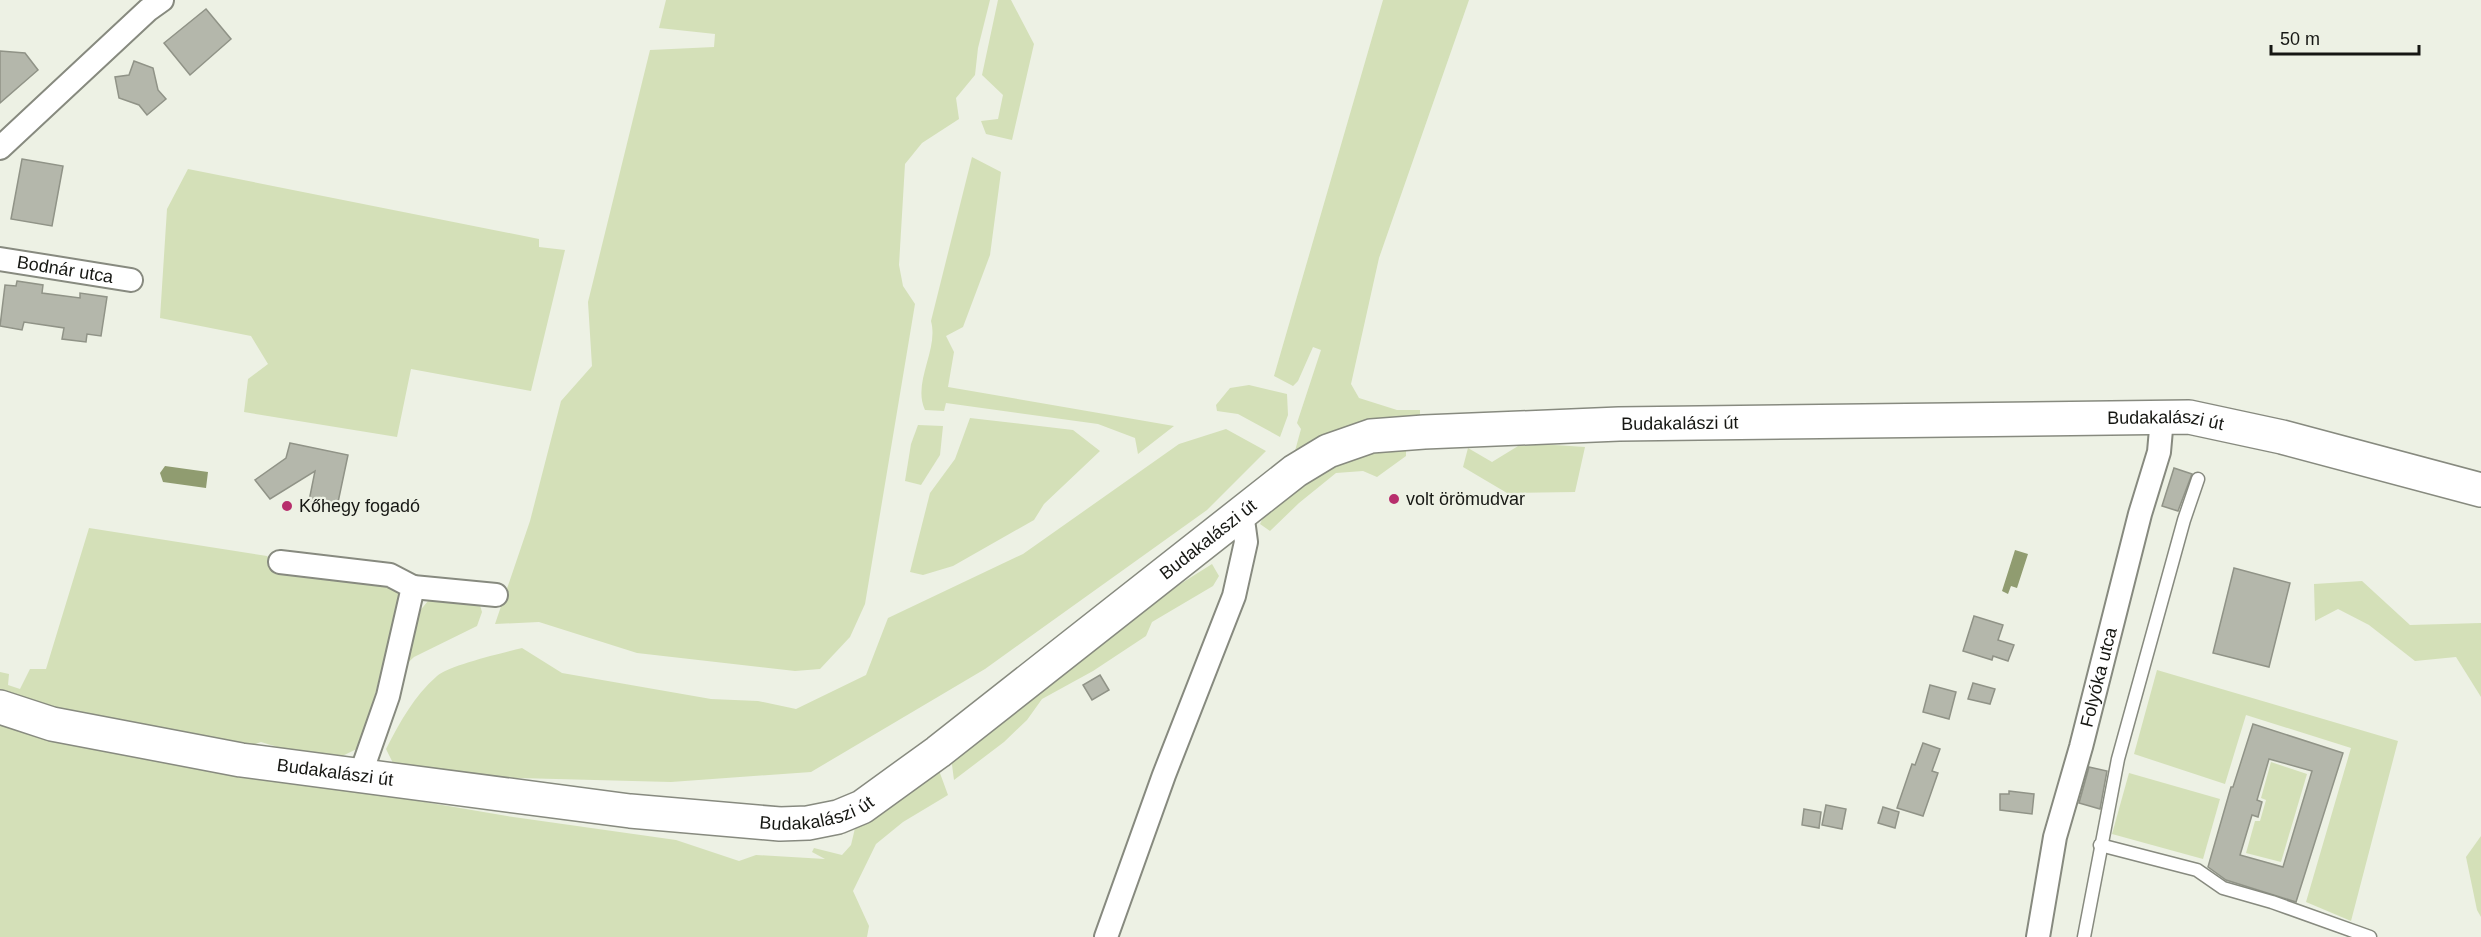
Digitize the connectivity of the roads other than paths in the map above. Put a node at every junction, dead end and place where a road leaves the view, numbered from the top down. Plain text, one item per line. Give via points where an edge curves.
1 (152, 3) edge
2 (0, 148) edge
3 (0, 259) edge
4 (131, 280) dead end
5 (2162, 418) junction
6 (2198, 479) dead end
7 (2481, 490) edge
8 (1239, 514) junction
9 (280, 562) dead end
10 (413, 587) junction
11 (496, 596) dead end
12 (0, 707) edge
13 (360, 776) junction
14 (2100, 845) junction
15 (1106, 937) edge
16 (2038, 937) edge
17 (2084, 937) edge
18 (2370, 937) edge

1 - 2 street
3 - 4 street, Bodnár utca
5 - 7 main road, Budakalászi út via 2189,417 2282,437
5 - 8 main road, Budakalászi út via 1619,424 1371,436 1328,451
5 - 16 street, Folyóka utca via 2159,452 2055,837
6 - 14 lane via 2118,759
8 - 13 main road, Budakalászi út via 938,752 862,807 838,817 780,824 630,811
8 - 15 street via 1246,542 1234,596
9 - 10 street via 390,575
10 - 11 street
10 - 13 street via 388,696
12 - 13 main road, Budakalászi út via 52,724 196,752
14 - 17 lane
14 - 18 lane via 2197,870 2223,888

